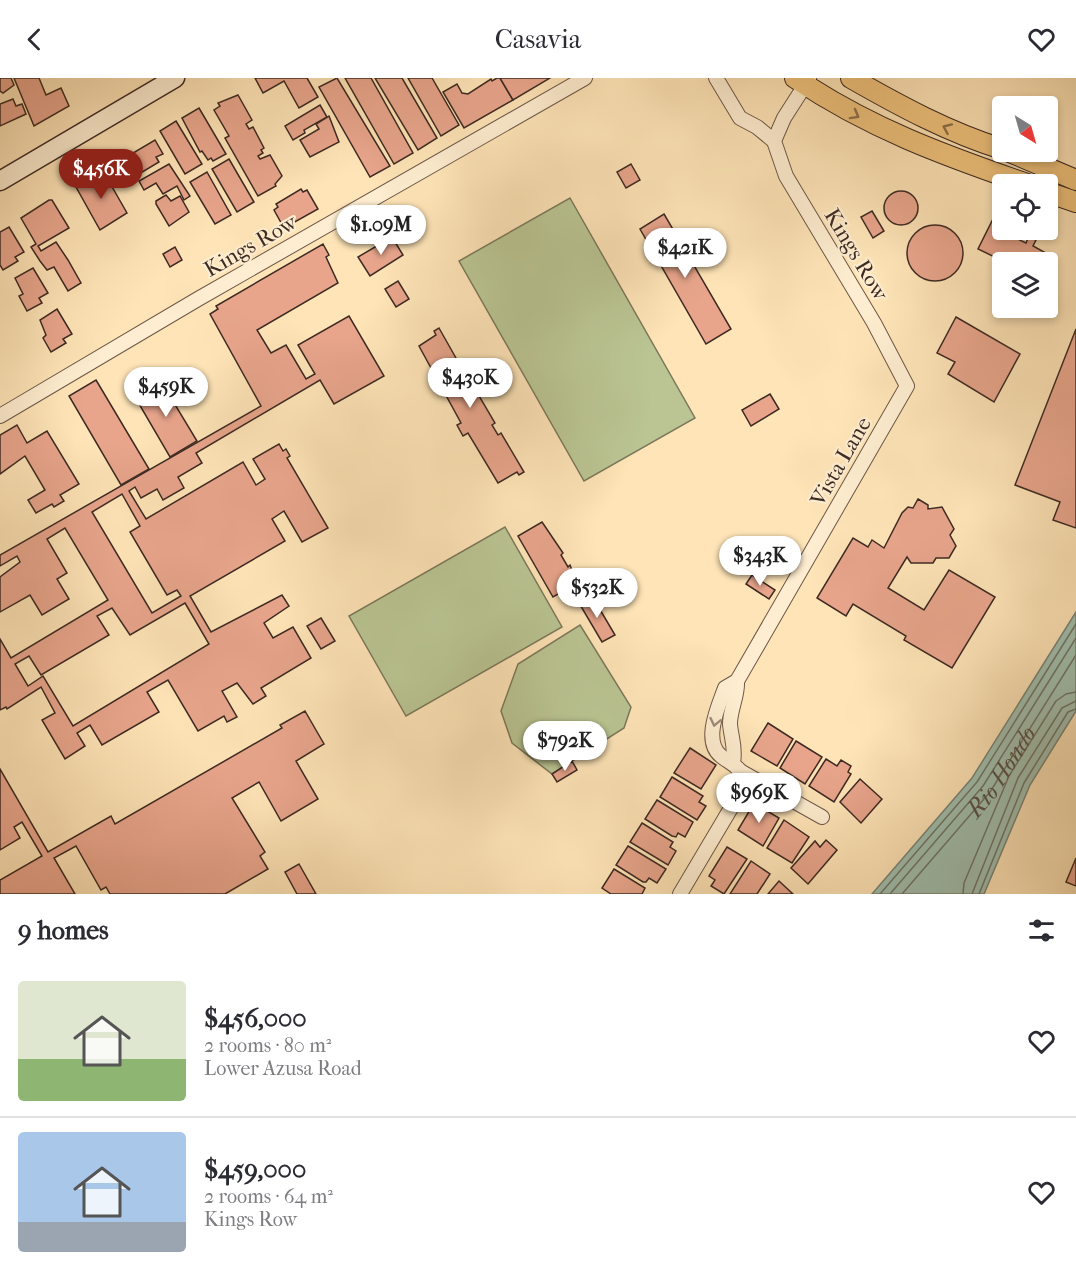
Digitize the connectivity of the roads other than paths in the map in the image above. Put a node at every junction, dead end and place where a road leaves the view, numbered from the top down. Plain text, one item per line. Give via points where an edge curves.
1 (175, 78) edge
2 (585, 78) edge
3 (716, 78) edge
4 (851, 78) edge
5 (803, 80) edge
6 (774, 141) junction
7 (992, 146) edge
8 (927, 148) junction
9 (992, 155) edge
10 (1033, 162) edge
11 (999, 174) edge
12 (1076, 180) edge
13 (0, 181) edge
14 (1058, 196) edge
15 (1076, 202) edge
16 (907, 386) joint
17 (0, 416) edge
18 (737, 681) junction
19 (737, 766) junction
20 (822, 818) dead end
21 (681, 894) edge

1 - 13 main road
2 - 17 street, Kings Row
3 - 6 street via 740,117
7 -> 4 main road via 914,114
5 - 6 street
5 -> 8 main road via 855,116
6 - 16 street, Kings Row via 786,176
8 - 9 main road via 945,146
8 - 11 main road
10 - 12 main road
14 - 15 main road
16 - 18 street, Vista Lane
18 - 19 street, Vista Lane via 730,722
18 -> 19 street, Vista Lane via 725,688 712,734 720,755
19 - 20 street
19 - 21 street, Vista Lane via 731,808

